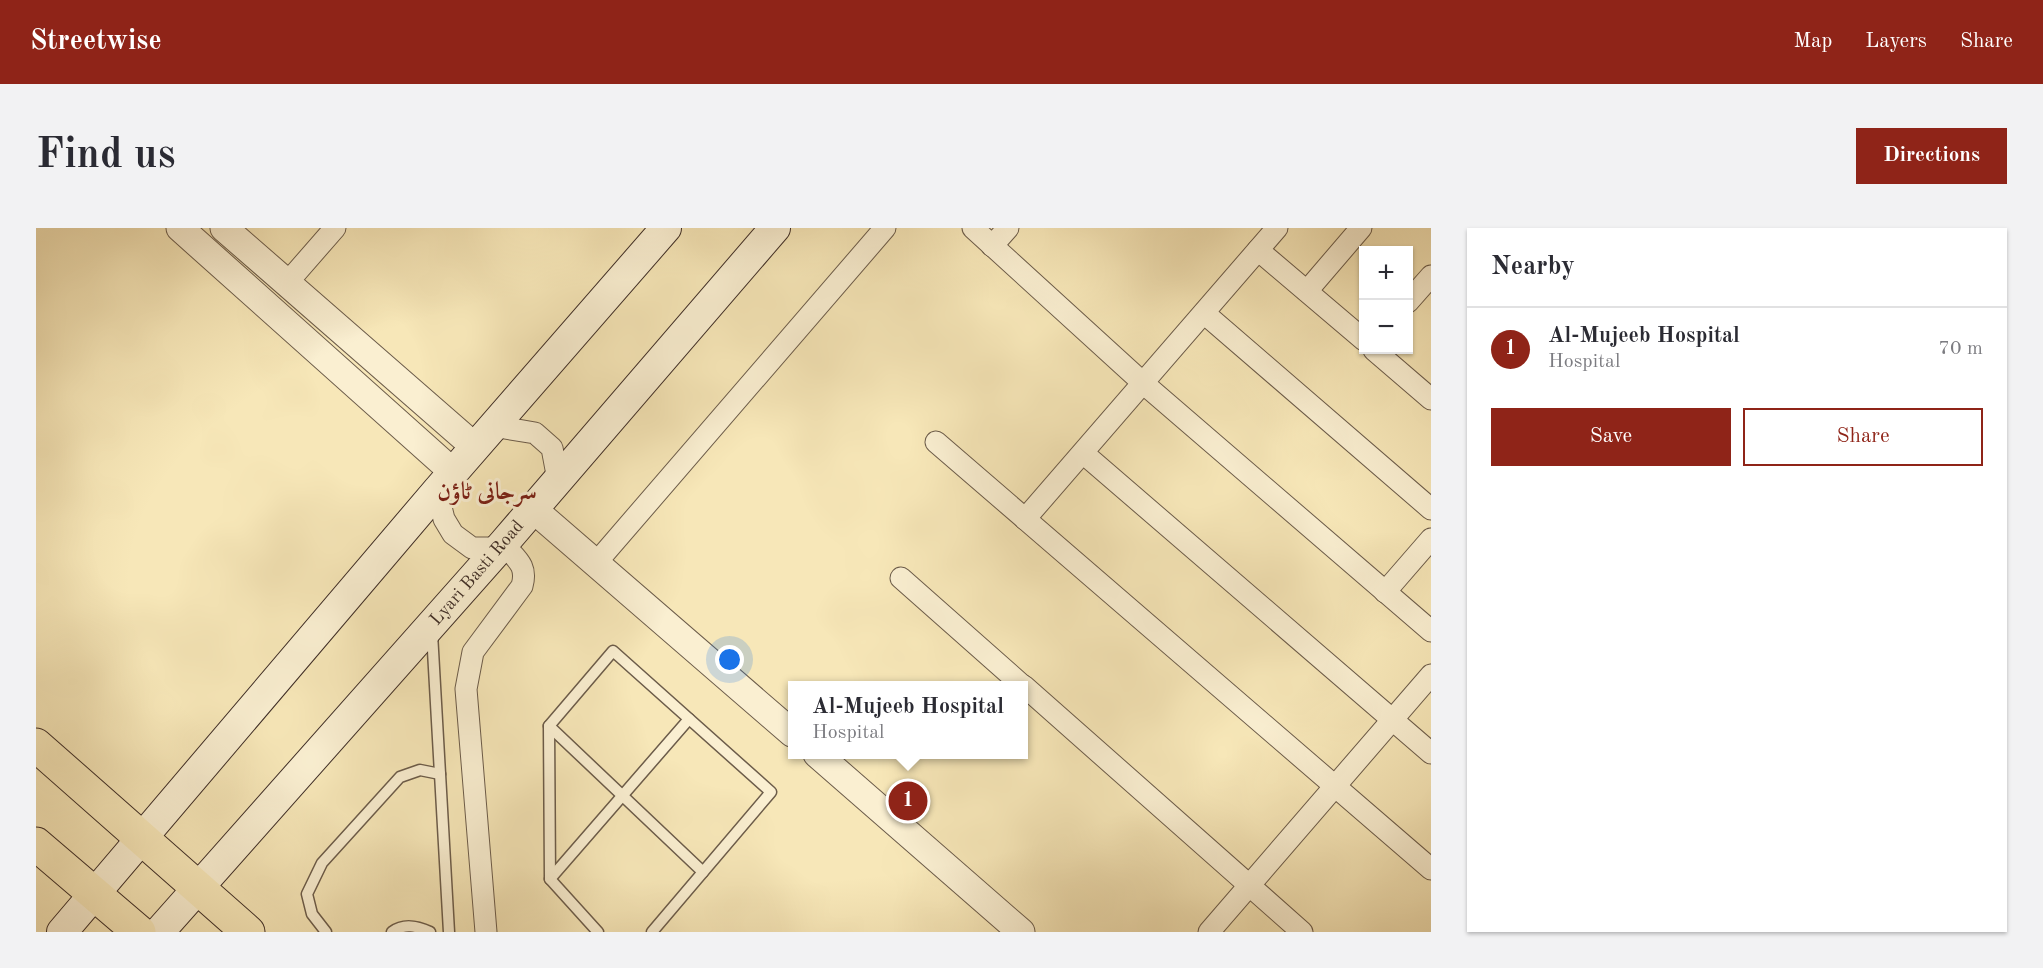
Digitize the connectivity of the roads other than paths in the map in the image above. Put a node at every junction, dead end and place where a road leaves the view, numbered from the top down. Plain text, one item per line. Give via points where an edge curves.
1 (180, 228) edge
2 (224, 228) edge
3 (335, 228) edge
4 (666, 228) edge
5 (775, 228) edge
6 (885, 228) edge
7 (973, 228) edge
8 (1008, 228) edge
9 (1277, 228) edge
10 (1361, 228) edge
11 (992, 246) junction
12 (1258, 250) junction
13 (1431, 276) edge
14 (287, 283) junction
15 (1307, 291) junction
16 (1410, 300) edge
17 (1204, 313) junction
18 (1359, 336) edge
19 (1379, 354) edge
20 (1143, 383) junction
21 (1431, 399) edge
22 (484, 437) junction
23 (936, 442) dead end
24 (1083, 453) junction
25 (558, 480) junction
26 (445, 482) junction
27 (533, 509) junction
28 (1431, 509) edge
29 (1025, 519) junction
30 (1431, 539) edge
31 (501, 546) junction
32 (596, 563) junction
33 (901, 578) dead end
34 (1385, 592) junction
35 (431, 625) junction
36 (1431, 631) edge
37 (1431, 675) edge
38 (1017, 681) edge
39 (1028, 690) edge
40 (689, 719) junction
41 (1392, 720) junction
42 (549, 726) junction
43 (788, 730) edge
44 (36, 745) edge
45 (1431, 753) edge
46 (823, 759) edge
47 (440, 774) junction
48 (1335, 786) junction
49 (622, 796) junction
50 (142, 839) junction
51 (36, 844) edge
52 (1431, 869) edge
53 (703, 872) junction
54 (550, 879) junction
55 (1249, 886) junction
56 (198, 889) junction
57 (94, 895) junction
58 (62, 932) edge
59 (139, 932) edge
60 (159, 932) edge
61 (248, 932) edge
62 (326, 932) edge
63 (392, 932) edge
64 (430, 932) edge
65 (449, 932) edge
66 (486, 932) edge
67 (597, 932) edge
68 (652, 932) edge
69 (1021, 932) edge
70 (1209, 932) edge
71 (1302, 932) edge

1 - 26 street
2 - 14 street
3 - 14 street
4 - 22 main road
5 - 25 main road, Lyari Basti Road
6 - 32 street
7 - 11 street
8 - 11 street
9 - 12 street
10 - 15 street
11 - 20 street
12 - 15 street
12 - 17 street
13 - 16 street
14 - 22 street
15 - 18 street
17 - 20 street
17 - 28 street
19 - 21 street
20 - 24 street
20 - 34 street
22 - 25 street via 535,433 552,448
22 - 26 main road
23 - 29 street
24 - 29 street
24 - 41 street
25 - 27 main road, Lyari Basti Road
26 - 31 street via 444,519 453,534 472,548
26 - 50 main road
27 - 31 main road, Lyari Basti Road
27 - 32 street
29 - 48 street
30 - 34 street
31 - 35 main road, Lyari Basti Road
31 - 66 street via 522,565 525,576 522,586 473,652 466,689
32 - 43 street
33 - 38 street
34 - 36 street
35 - 47 lane
35 - 56 main road, Lyari Basti Road
37 - 41 street
39 - 55 street
40 - 42 lane via 613,651
40 - 49 lane
40 - 53 lane via 771,792
41 - 45 street
41 - 48 street
42 - 49 lane
42 - 54 lane
44 - 50 main road
46 - 69 street
47 - 62 lane via 420,770 400,777 322,863 307,894 312,914
47 - 65 lane
48 - 52 street
48 - 55 street
49 - 53 lane
49 - 54 lane
50 - 56 main road
50 - 57 main road
51 - 57 main road
53 - 68 lane
54 - 67 lane
55 - 70 street
55 - 71 street
56 - 60 main road, Lyari Basti Road
56 - 61 main road
57 - 58 main road
57 - 59 main road
63 - 64 lane via 406,926

